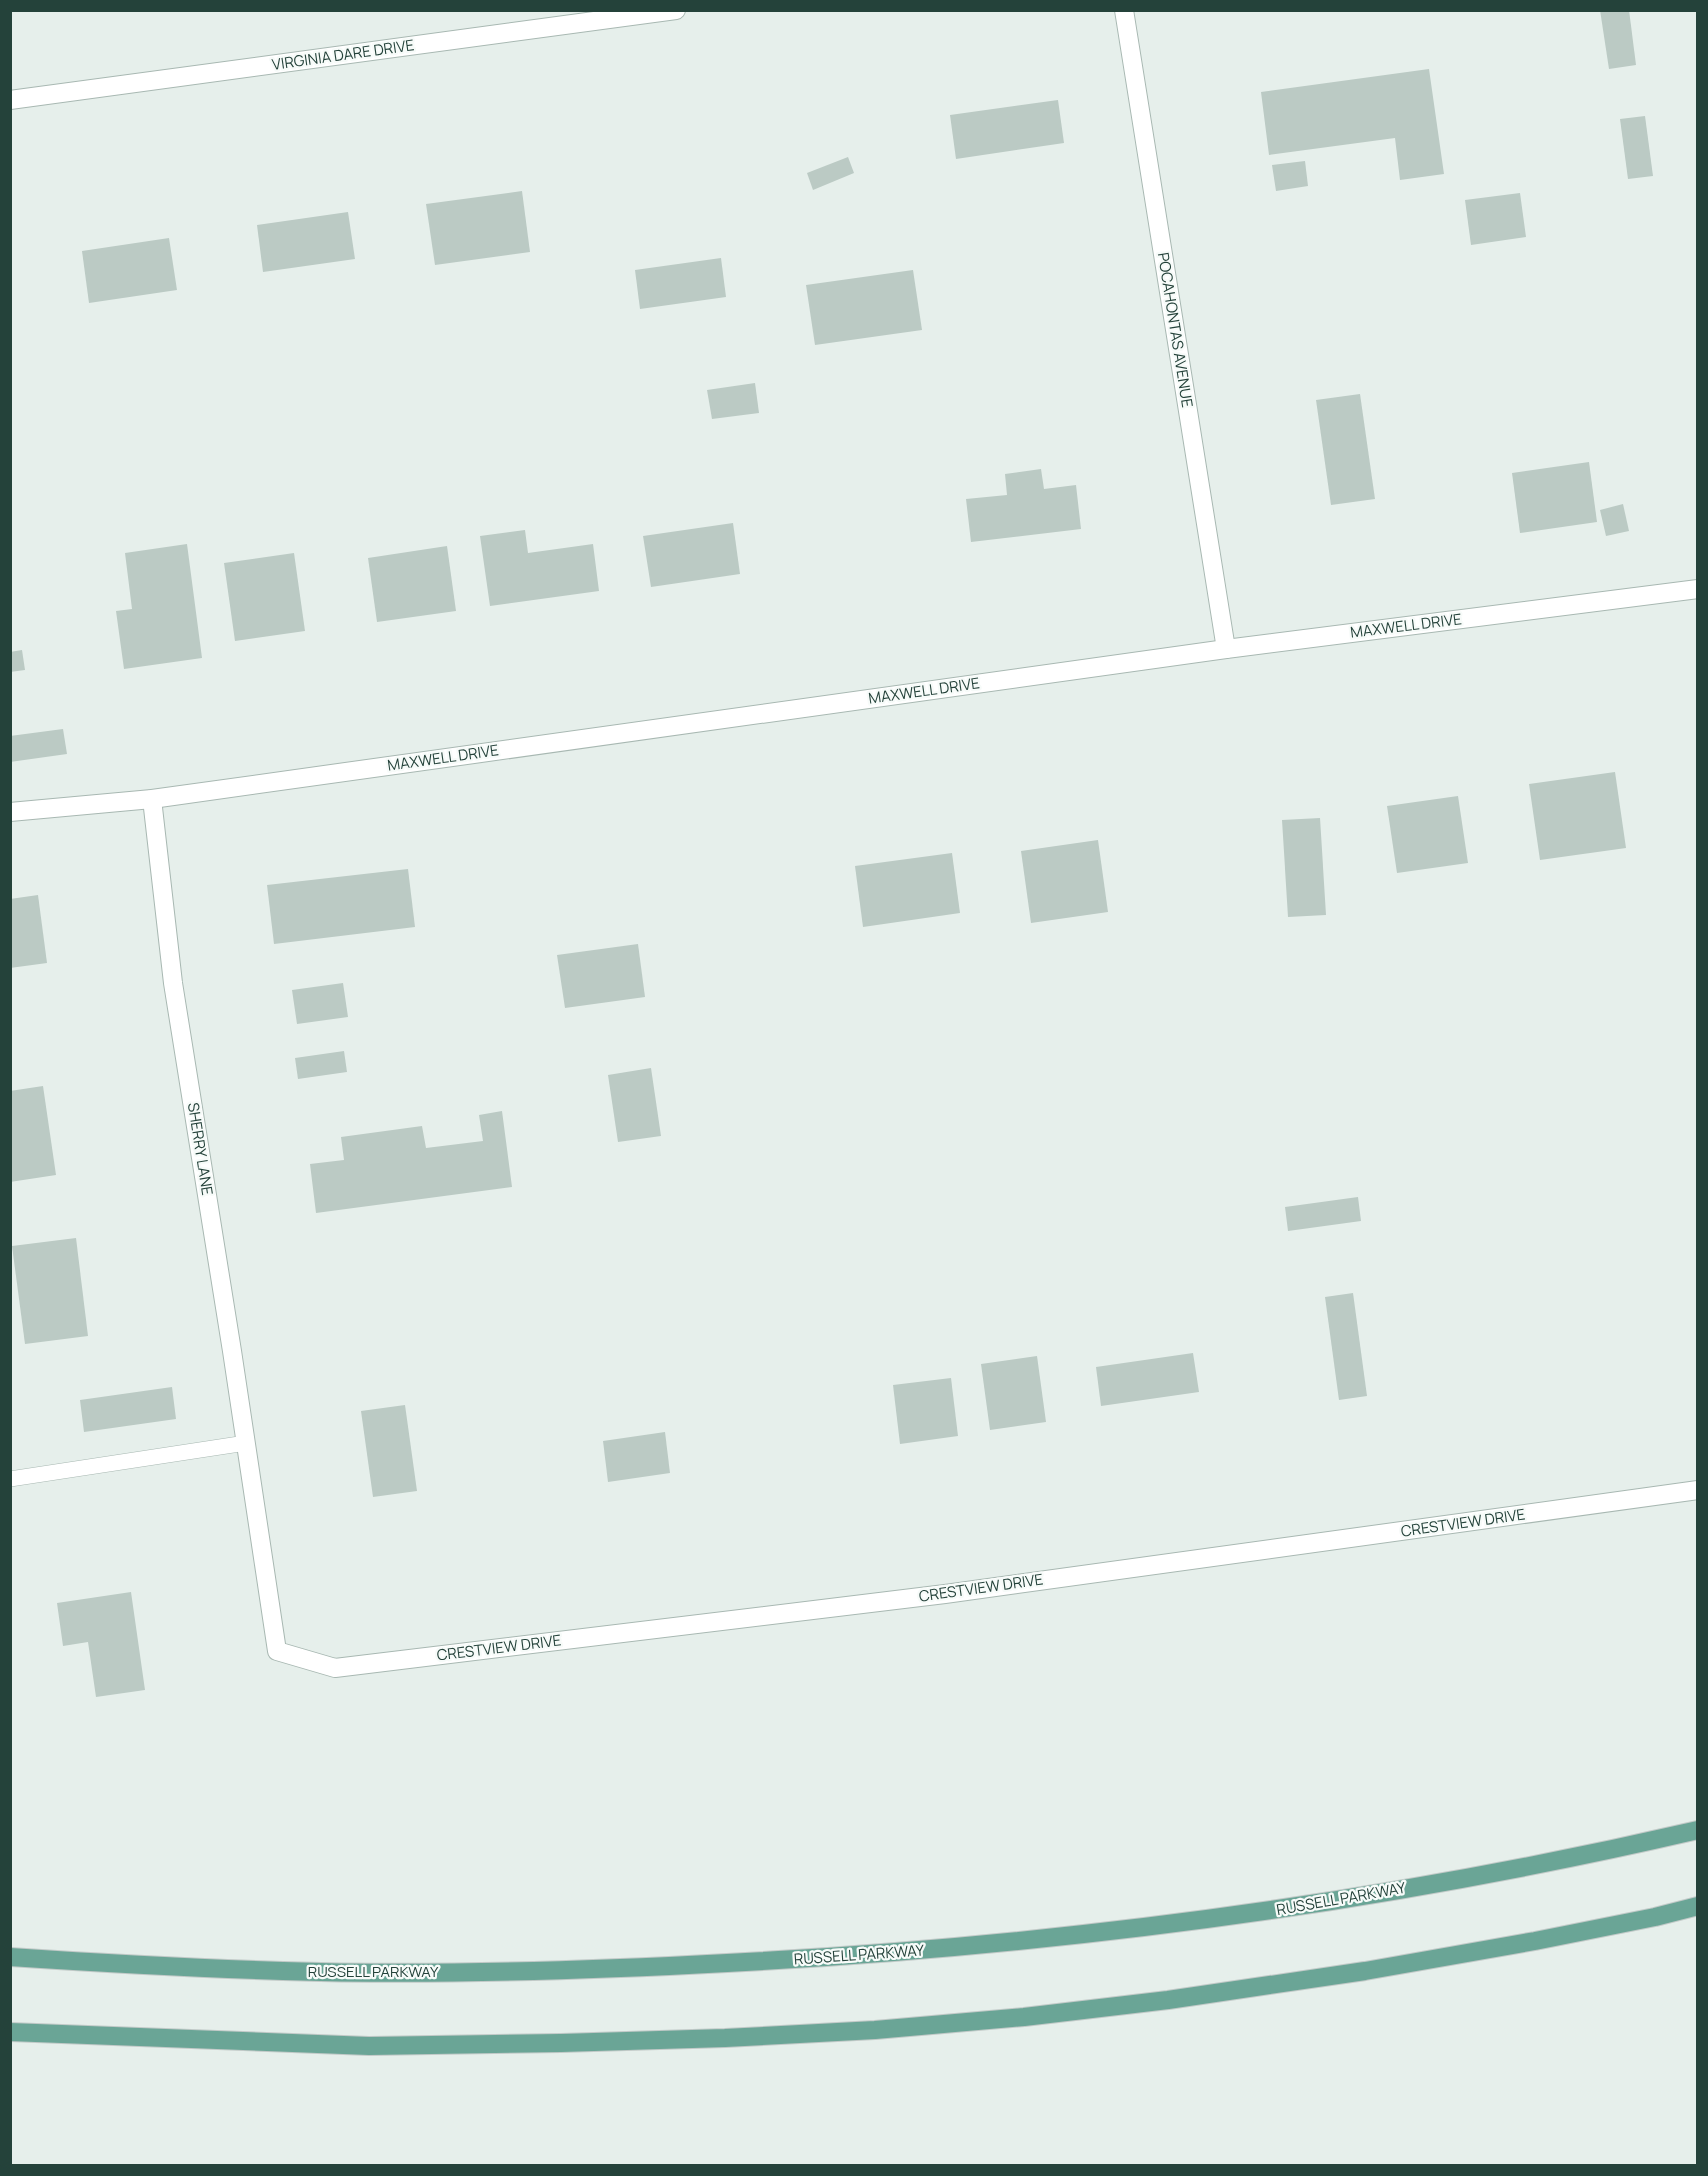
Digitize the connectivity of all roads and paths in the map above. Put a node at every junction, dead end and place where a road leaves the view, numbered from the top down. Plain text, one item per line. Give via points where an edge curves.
1 (676, 10) edge
2 (1124, 10) edge
3 (10, 100) edge
4 (1698, 589) edge
5 (1226, 649) junction
6 (152, 799) junction
7 (10, 812) edge
8 (246, 1443) junction
9 (10, 1479) edge
10 (1698, 1490) edge
11 (275, 1640) joint
12 (1698, 1830) edge
13 (1698, 1906) edge
14 (10, 1957) edge
15 (10, 2032) edge

1 - 3 street, VIRGINIA DARE DRIVE
2 - 5 street, POCAHONTAS AVENUE
4 - 5 street, MAXWELL DRIVE
5 - 6 street, MAXWELL DRIVE
6 - 7 street
6 - 8 street, SHERRY LANE via 173,983
8 - 9 lane
8 - 11 street, SHERRY LANE
10 - 11 street, CRESTVIEW DRIVE via 945,1594 335,1668 277,1651
12 - 14 main road, RUSSELL PARKWAY via 1530,1865 1261,1912 932,1951 613,1970 453,1972 286,1971
13 - 15 main road via 1535,1941 1157,2002 875,2030 561,2043 369,2046

